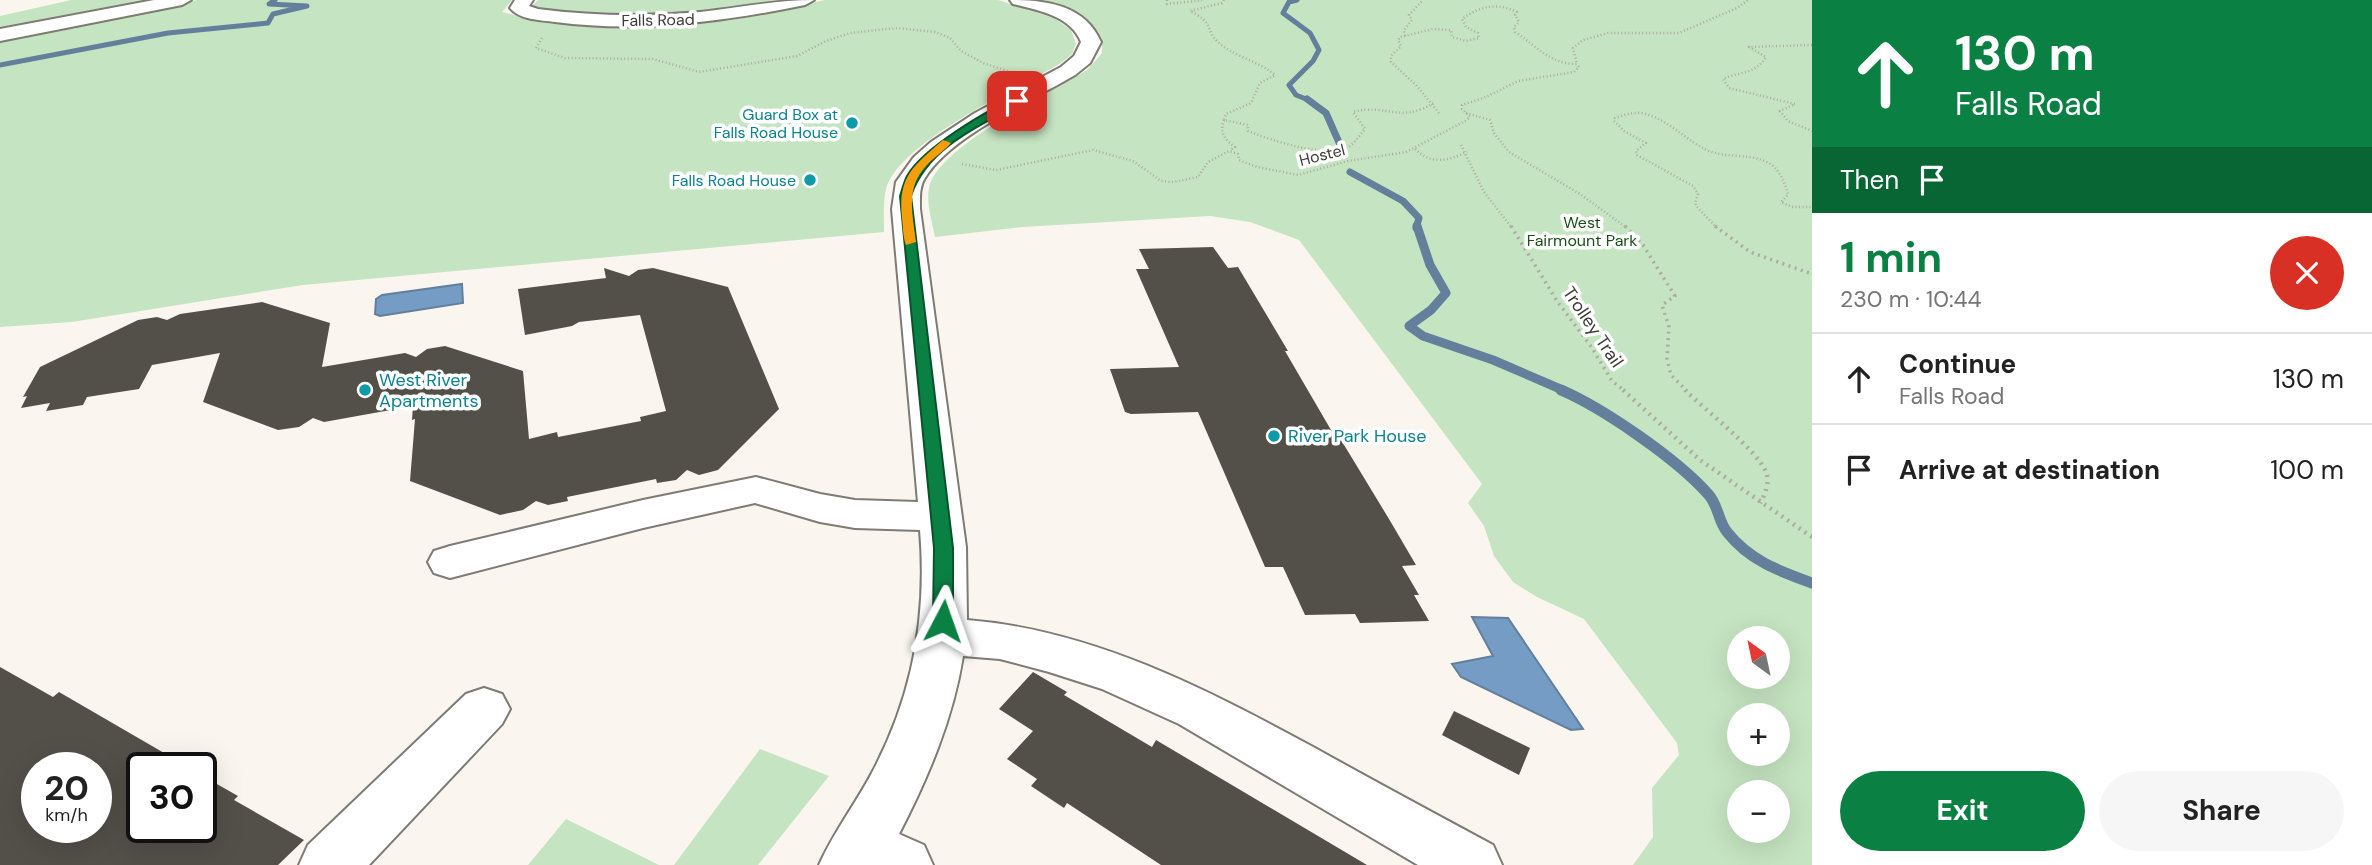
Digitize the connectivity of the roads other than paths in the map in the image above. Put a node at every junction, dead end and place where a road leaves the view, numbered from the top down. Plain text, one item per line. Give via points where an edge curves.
1 (182, 0) edge
2 (524, 0) edge
3 (805, 0) edge
4 (1019, 0) edge
5 (0, 35) edge
6 (940, 517) junction
7 (450, 562) dead end
8 (941, 636) junction
9 (484, 709) dead end
10 (871, 858) edge
11 (329, 865) edge
12 (1472, 865) edge

1 - 5 street
2 - 3 street, Falls Road via 521,10 541,15 612,21 739,15
4 - 6 street via 1068,17 1090,36 1083,59 932,154 908,185 906,196
6 - 7 street via 855,514 756,490
6 - 8 street via 945,574
8 - 10 street via 926,710 878,819
8 - 12 street via 1000,641 1120,675 1197,709
9 - 11 street

